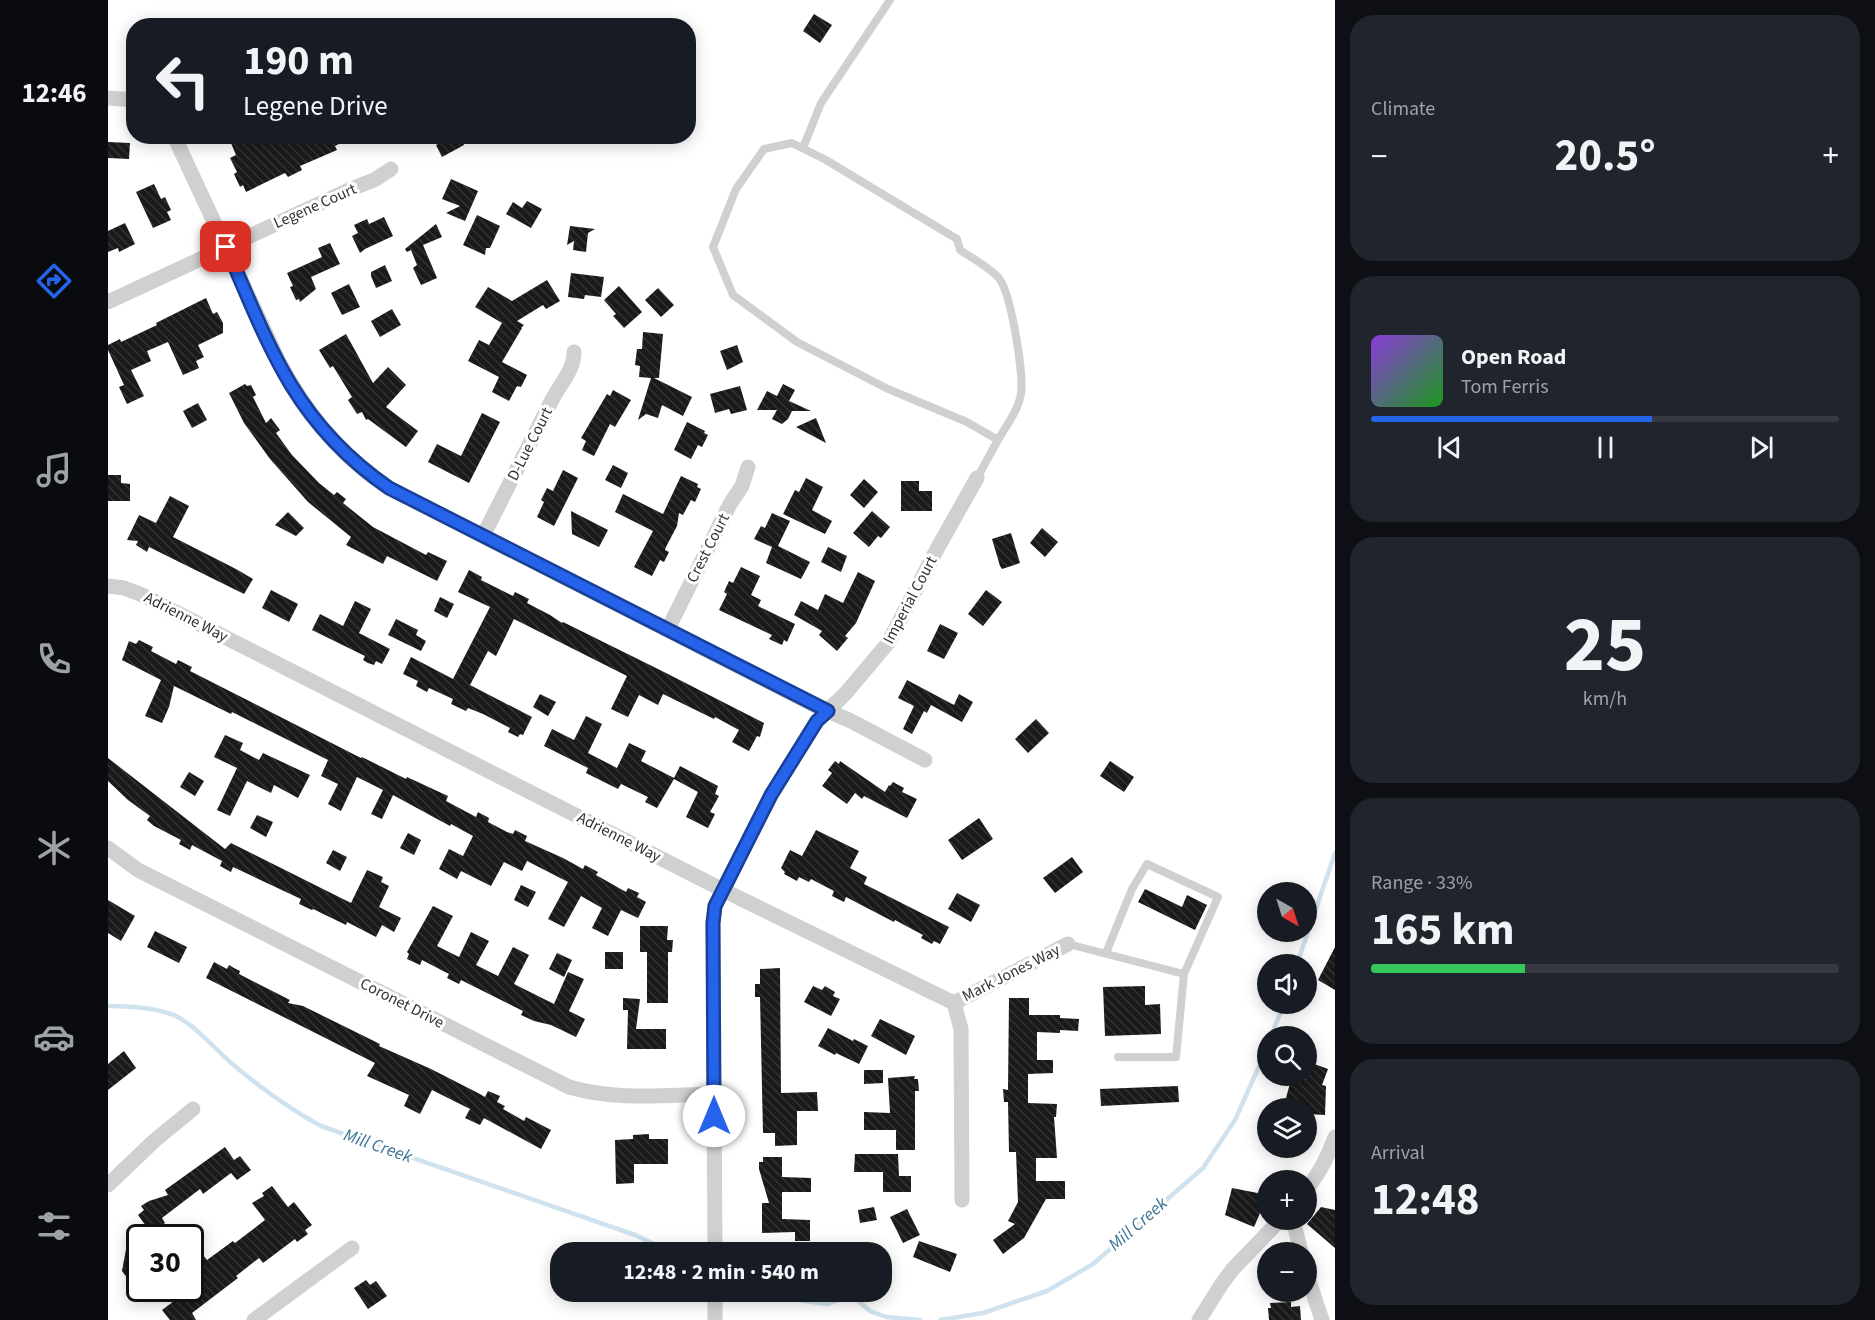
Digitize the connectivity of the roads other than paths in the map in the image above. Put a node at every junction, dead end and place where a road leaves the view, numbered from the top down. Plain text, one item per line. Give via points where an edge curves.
1 (890, 0) edge
2 (108, 98) edge
3 (126, 99) edge
4 (178, 144) edge
5 (803, 148) junction
6 (391, 169) dead end
7 (226, 247) junction
8 (108, 302) edge
9 (574, 352) dead end
10 (998, 440) junction
11 (748, 467) dead end
12 (977, 478) joint
13 (483, 536) junction
14 (108, 586) edge
15 (668, 629) junction
16 (828, 711) junction
17 (925, 760) dead end
18 (108, 848) edge
19 (723, 890) junction
20 (1068, 944) joint
21 (1106, 953) junction
22 (1184, 974) junction
23 (954, 1003) junction
24 (1118, 1057) dead end
25 (714, 1094) junction
26 (193, 1109) dead end
27 (1335, 1137) edge
28 (1317, 1173) edge
29 (108, 1185) edge
30 (962, 1200) dead end
31 (1270, 1230) edge
32 (715, 1242) edge
33 (352, 1248) dead end
34 (715, 1302) edge
35 (1316, 1302) edge
36 (254, 1320) edge
37 (715, 1320) edge
38 (1199, 1320) edge
39 (1322, 1320) edge

1 - 5 lane via 821,104
2 - 3 street
4 - 7 street
5 - 10 lane via 957,239 960,250 999,278 1009,305 1022,375 1016,410
5 - 10 lane via 792,143 764,149 736,189 713,247 733,295 797,342
6 - 7 street, Legene Court
7 - 8 street, Legene Court
7 - 13 street via 288,379 335,442 362,469 389,488
9 - 13 street, D-Lue Court via 571,368
10 - 12 lane
11 - 15 street, Crest Court via 742,486
12 - 16 street, Imperial Court via 888,643
13 - 15 street
14 - 19 street, Adrienne Way via 140,594
15 - 16 street
16 - 17 street
16 - 19 street, Imperial Court via 817,721 771,795
18 - 25 street, Coronet Drive via 138,870 570,1087 621,1096
19 - 23 street, Adrienne Way
19 - 25 street, Imperial Court via 715,906 713,923
20 - 21 lane
20 - 23 street, Mark Jones Way
21 - 22 lane
21 - 22 lane via 1132,889 1147,864 1218,897
22 - 24 lane via 1176,1057
23 - 30 street via 961,1029
25 - 32 street, Imperial Court
26 - 29 street
27 - 28 street
31 - 38 street via 1232,1270
33 - 36 street
34 - 37 street
35 - 39 street

